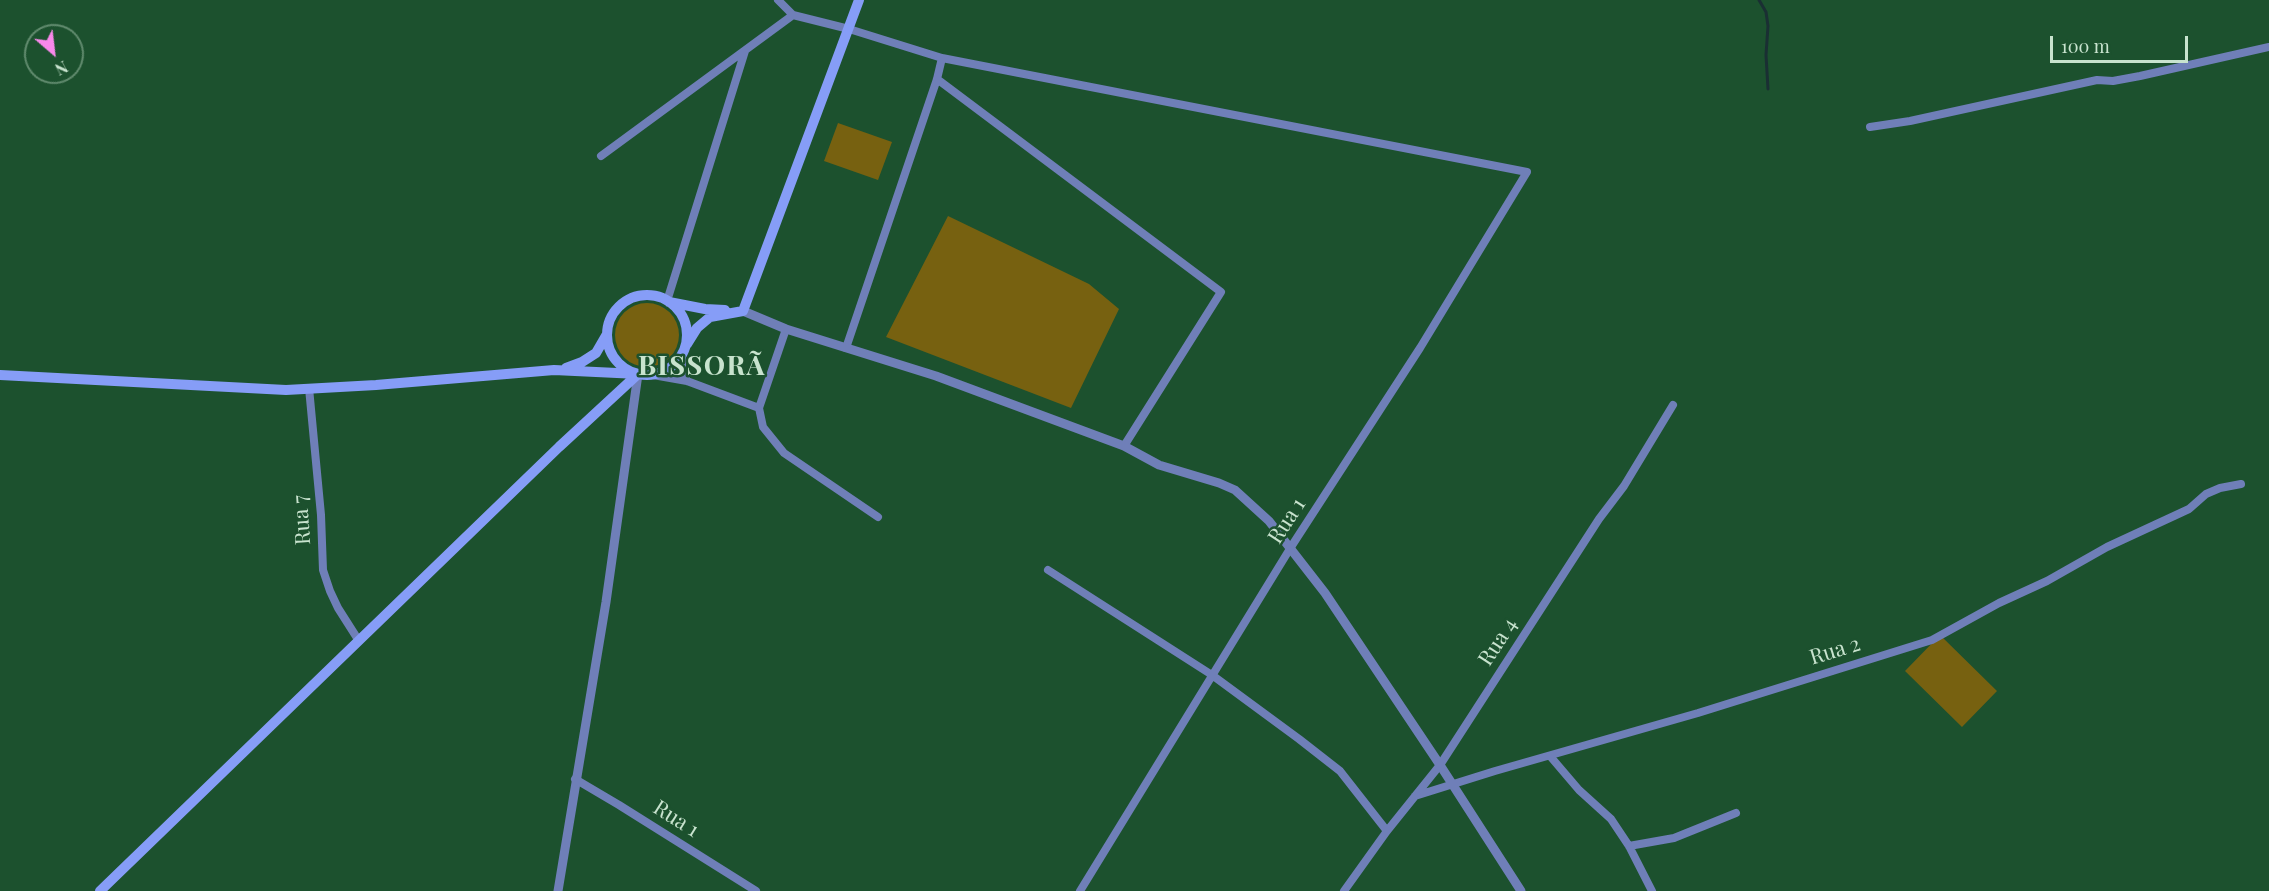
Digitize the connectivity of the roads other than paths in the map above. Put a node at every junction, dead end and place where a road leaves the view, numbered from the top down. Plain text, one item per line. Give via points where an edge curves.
1 (778, 0) edge
2 (859, 0) edge
3 (793, 15) junction
4 (849, 29) junction
5 (2269, 46) edge
6 (745, 51) junction
7 (942, 58) junction
8 (937, 79) junction
9 (1869, 127) dead end
10 (601, 156) dead end
11 (668, 301) junction
12 (743, 311) junction
13 (786, 329) junction
14 (607, 333) junction
15 (846, 348) junction
16 (683, 352) junction
17 (554, 370) junction
18 (638, 374) junction
19 (0, 375) edge
20 (653, 375) junction
21 (687, 381) junction
22 (309, 388) junction
23 (1673, 405) dead end
24 (759, 408) junction
25 (1124, 446) junction
26 (2241, 484) dead end
27 (878, 517) dead end
28 (1291, 548) junction
29 (1048, 570) dead end
30 (360, 641) junction
31 (1212, 675) junction
32 (1550, 756) junction
33 (1440, 765) junction
34 (575, 779) junction
35 (1453, 785) junction
36 (1415, 796) junction
37 (1736, 813) dead end
38 (1387, 831) junction
39 (1629, 846) junction
40 (100, 891) edge
41 (558, 891) edge
42 (756, 891) edge
43 (1080, 891) edge
44 (1344, 891) edge
45 (1521, 891) edge
46 (1652, 891) edge

1 - 3 street
2 - 4 main road
3 - 4 street
3 - 6 street
4 - 7 street
4 - 12 main road
5 - 9 street via 2140,76 2097,80
6 - 10 street
6 - 11 street
7 - 8 street
7 - 28 street, Rua 1 via 1527,172
8 - 15 street
8 - 25 street via 1221,292
11 - 12 main road via 705,309
11 - 14 main road via 647,296 628,300 615,311
11 - 16 main road via 684,321 687,338
12 - 13 street
12 - 16 main road via 710,317
13 - 15 street
13 - 24 street
14 - 17 main road via 601,348 588,359
14 - 18 main road via 616,361
15 - 25 street via 936,376
16 - 20 main road via 673,365
16 - 21 street via 682,369
17 - 18 main road
17 - 22 main road
18 - 20 main road
18 - 30 main road
18 - 34 street via 606,603
19 - 22 main road via 159,385
20 - 21 street
21 - 24 street
22 - 30 street, Rua 7 via 323,570 334,600
23 - 33 street, Rua 4
24 - 27 street via 763,427 784,453
25 - 28 street via 1159,465 1235,490 1269,520
26 - 32 street, Rua 2 via 2206,494 2189,509 2107,547 1932,639
28 - 31 street, Rua 1
28 - 33 street
29 - 31 street
30 - 40 main road
31 - 38 street via 1340,771
31 - 43 street, Rua 1
32 - 35 street, Rua 2
32 - 39 street via 1611,819
33 - 35 street
33 - 36 street, Rua 4
34 - 41 street
34 - 42 street, Rua 1
35 - 36 street, Rua 2
35 - 45 street
36 - 38 street, Rua 4
37 - 39 street via 1674,838
38 - 44 street, Rua 4
39 - 46 street

